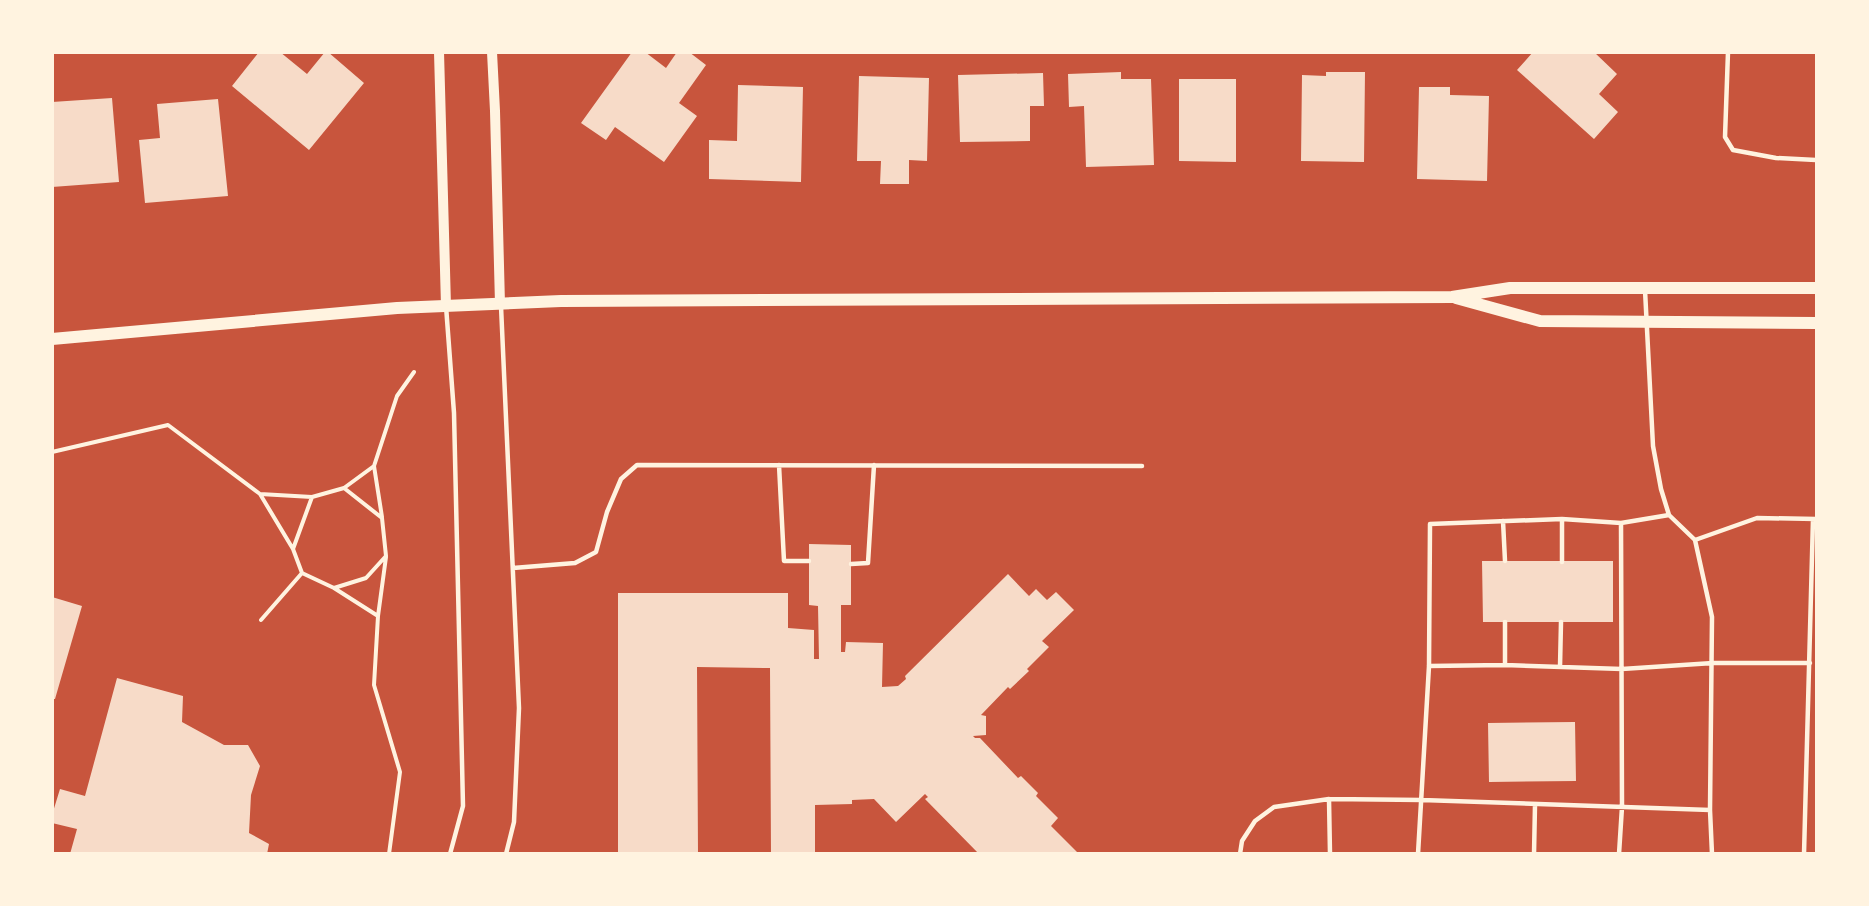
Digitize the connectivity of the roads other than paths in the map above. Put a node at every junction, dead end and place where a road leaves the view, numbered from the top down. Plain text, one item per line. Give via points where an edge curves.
1 (439, 52) edge
2 (492, 52) edge
3 (1728, 52) edge
4 (1816, 160) edge
5 (1645, 288) junction
6 (1816, 288) edge
7 (1452, 297) junction
8 (500, 304) junction
9 (447, 306) junction
10 (1646, 322) junction
11 (1816, 323) edge
12 (52, 339) edge
13 (779, 465) junction
14 (874, 465) junction
15 (1142, 466) dead end
16 (1669, 515) junction
17 (1562, 519) junction
18 (1815, 519) edge
19 (1503, 521) junction
20 (1621, 523) junction
21 (1695, 540) junction
22 (809, 561) dead end
23 (1505, 561) dead end
24 (1562, 562) dead end
25 (851, 564) dead end
26 (513, 568) junction
27 (1505, 622) dead end
28 (1561, 622) dead end
29 (1713, 663) junction
30 (1810, 663) junction
31 (1505, 665) junction
32 (1429, 666) junction
33 (1560, 667) junction
34 (1622, 669) junction
35 (1329, 799) junction
36 (1422, 800) junction
37 (1535, 805) junction
38 (1622, 807) junction
39 (1710, 810) junction
40 (450, 854) edge
41 (506, 854) edge
42 (1240, 854) edge
43 (1330, 854) edge
44 (1418, 854) edge
45 (1533, 854) edge
46 (1619, 854) edge
47 (1712, 854) edge
48 (1804, 854) edge

1 - 9 street
2 - 8 street
3 - 4 lane via 1725,137 1733,150
5 - 6 main road
5 - 7 main road via 1510,288
5 - 10 lane
7 - 8 main road
7 - 10 main road via 1540,321
8 - 9 main road
8 - 26 lane
9 - 12 main road
9 - 40 lane via 454,413 463,806
10 - 11 main road
10 - 16 lane via 1653,447
13 - 14 lane
13 - 22 lane via 784,561
13 - 26 lane via 637,465 621,479 596,552 575,562
14 - 15 lane
14 - 25 lane via 868,562
16 - 20 lane
16 - 21 lane
17 - 19 lane
17 - 20 lane
17 - 24 lane
18 - 21 lane via 1757,518
18 - 30 lane
19 - 23 lane
19 - 32 lane via 1430,524
20 - 34 lane
21 - 29 lane via 1712,617
26 - 41 lane via 519,708 514,822
27 - 31 lane
28 - 33 lane
29 - 30 lane
29 - 34 lane
29 - 39 lane
30 - 48 lane
31 - 32 lane
31 - 33 lane
32 - 36 lane
33 - 34 lane
34 - 38 lane
35 - 36 lane
35 - 42 lane via 1274,807 1255,821 1242,841
35 - 43 lane
36 - 37 lane
36 - 44 lane
37 - 38 lane
37 - 45 lane
38 - 39 lane
38 - 46 lane
39 - 47 lane

